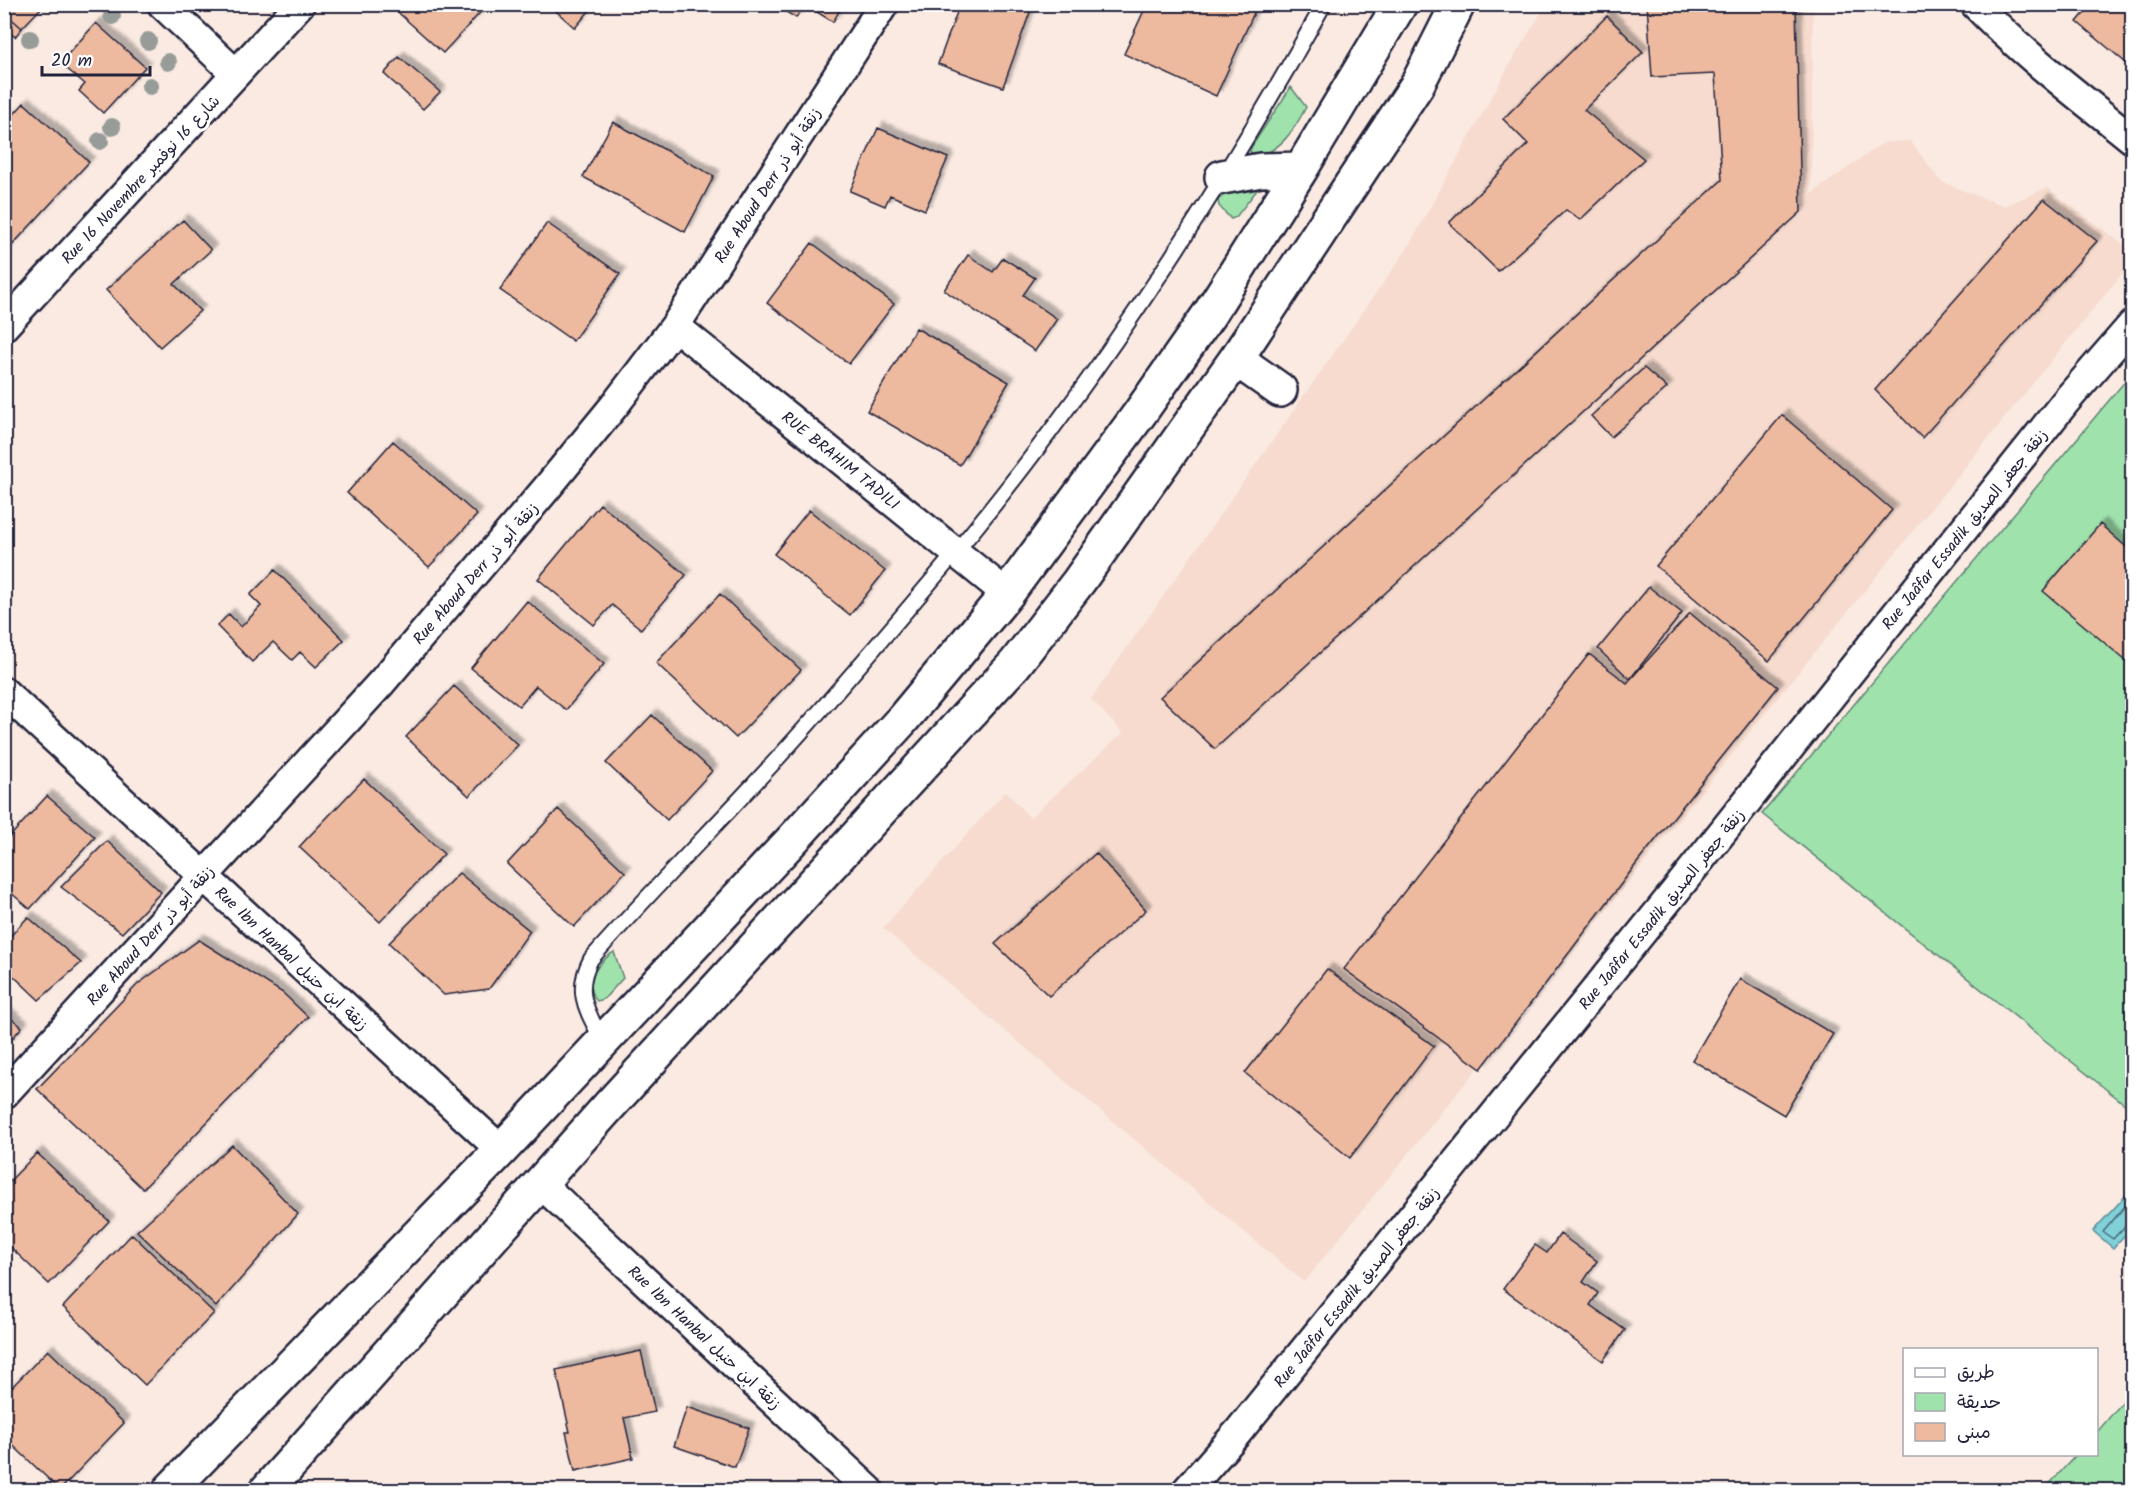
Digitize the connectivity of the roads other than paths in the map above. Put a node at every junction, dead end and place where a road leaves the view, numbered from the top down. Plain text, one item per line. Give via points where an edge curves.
1 (162, 4) edge
2 (300, 4) edge
3 (884, 4) edge
4 (1324, 4) edge
5 (1400, 4) edge
6 (1458, 4) edge
7 (1975, 4) edge
8 (236, 75) junction
9 (2133, 139) edge
10 (1301, 169) junction
11 (1222, 177) junction
12 (2133, 325) edge
13 (4, 326) edge
14 (675, 326) junction
15 (1236, 359) junction
16 (1280, 390) dead end
17 (956, 552) junction
18 (1007, 594) junction
19 (4, 692) edge
20 (204, 876) junction
21 (603, 1042) junction
22 (4, 1094) edge
23 (501, 1150) junction
24 (541, 1184) junction
25 (171, 1490) edge
26 (267, 1491) edge
27 (869, 1491) edge
28 (1187, 1491) edge

1 - 8 street
2 - 8 street, Rue 16 Novembre شارع 16 نوفمبر
3 - 14 street, Rue Aboud Derr زنقة أبو ذر
4 - 11 lane
5 - 10 main road
6 - 15 main road via 1417,85
7 - 9 street via 2049,73
8 - 13 street, Rue 16 Novembre شارع 16 نوفمبر
10 - 11 main road via 1261,170
10 - 18 main road via 1210,313
11 - 17 lane via 1109,348
12 - 28 street, Rue Jaâfar Essadik زنقة جعفر الصديق via 2066,401 1677,889
14 - 17 street, RUE BRAHIM TADILI
14 - 20 street, Rue Aboud Derr زنقة أبو ذر via 531,507 381,683
15 - 16 main road
15 - 24 main road via 1079,581 1015,664
17 - 18 street, RUE BRAHIM TADILI
17 - 21 lane via 780,756 591,959 582,996
18 - 21 main road via 902,720
19 - 20 street, Rue Ibn Hanbal زنقة ابن حنبل
20 - 22 street, Rue Aboud Derr زنقة أبو ذر
20 - 23 street, Rue Ibn Hanbal زنقة ابن حنبل
21 - 23 main road
23 - 25 main road
24 - 26 main road
24 - 27 street, Rue Ibn Hanbal زنقة ابن حنبل

